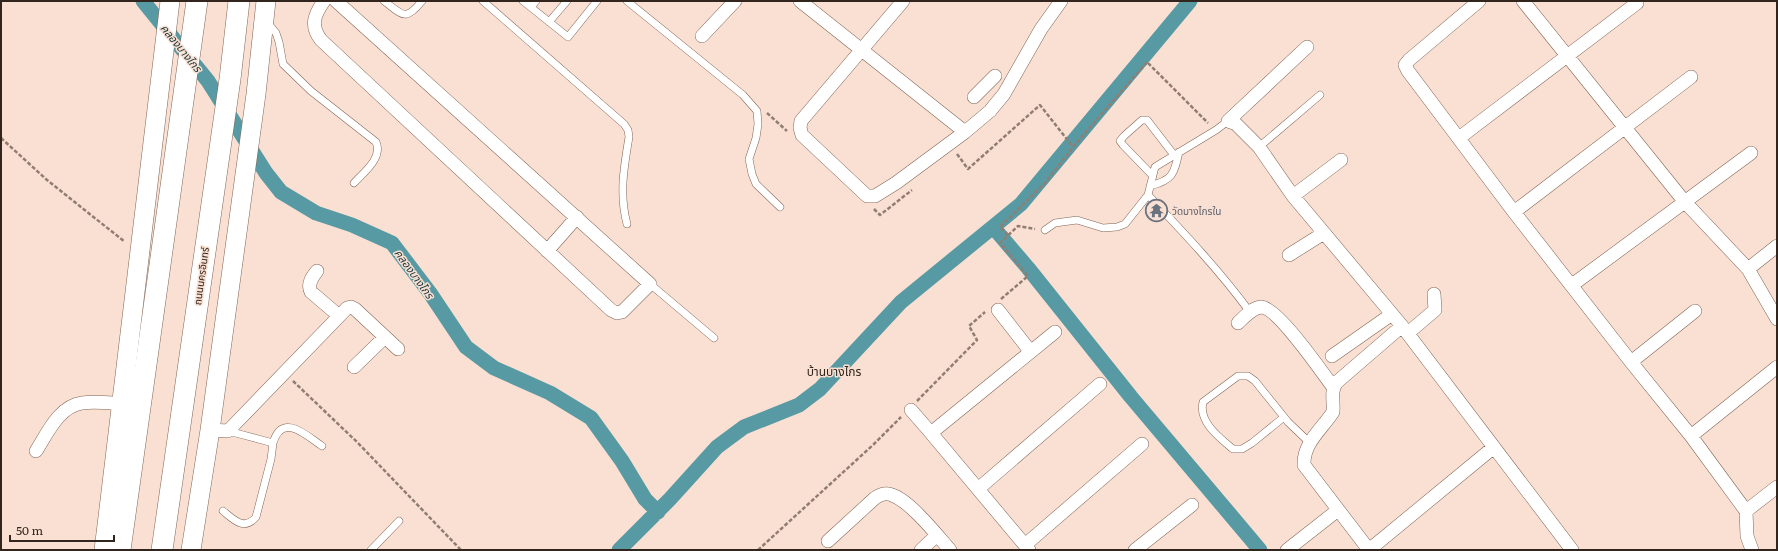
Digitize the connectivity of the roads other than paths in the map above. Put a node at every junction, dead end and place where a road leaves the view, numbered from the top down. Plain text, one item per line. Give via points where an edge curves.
1 (170, 1) edge
2 (197, 1) edge
3 (239, 1) edge
4 (324, 1) edge
5 (336, 1) edge
6 (384, 1) edge
7 (422, 1) edge
8 (483, 1) edge
9 (523, 1) edge
10 (536, 1) edge
11 (567, 1) edge
12 (597, 1) edge
13 (627, 1) edge
14 (735, 1) edge
15 (800, 1) edge
16 (902, 1) edge
17 (1061, 1) edge
18 (1479, 1) edge
19 (1523, 1) edge
20 (1637, 3) dead end
21 (531, 8) junction
22 (265, 10) edge
23 (549, 22) junction
24 (702, 36) dead end
25 (1307, 47) dead end
26 (861, 49) junction
27 (1568, 55) junction
28 (1691, 77) dead end
29 (1009, 84) junction
30 (1320, 95) dead end
31 (974, 97) dead end
32 (1228, 121) junction
33 (1624, 128) junction
34 (965, 132) junction
35 (1459, 138) junction
36 (1259, 147) junction
37 (1176, 153) junction
38 (1751, 153) dead end
39 (1340, 160) dead end
40 (1152, 175) junction
41 (354, 183) dead end
42 (1150, 186) junction
43 (1148, 195) junction
44 (1293, 196) junction
45 (1684, 201) junction
46 (780, 207) dead end
47 (1514, 212) junction
48 (577, 217) junction
49 (627, 224) dead end
50 (1045, 230) road end
51 (1324, 233) junction
52 (1777, 246) edge
53 (547, 251) junction
54 (1289, 255) dead end
55 (1748, 269) junction
56 (317, 271) dead end
57 (650, 284) junction
58 (1572, 285) junction
59 (1434, 294) dead end
60 (998, 310) dead end
61 (1695, 311) dead end
62 (1250, 312) junction
63 (1392, 314) junction
64 (338, 316) junction
65 (1777, 319) edge
66 (1238, 323) dead end
67 (1405, 330) junction
68 (1055, 332) dead end
69 (385, 337) junction
70 (714, 338) dead end
71 (398, 349) dead end
72 (1030, 351) junction
73 (1332, 356) dead end
74 (1631, 362) junction
75 (354, 367) dead end
76 (1777, 367) edge
77 (1100, 384) dead end
78 (1333, 387) junction
79 (123, 404) junction
80 (911, 410) dead end
81 (1284, 417) junction
82 (219, 431) junction
83 (931, 433) junction
84 (1691, 436) junction
85 (273, 443) junction
86 (1310, 443) junction
87 (1142, 444) dead end
88 (322, 446) dead end
89 (1494, 447) junction
90 (36, 451) dead end
91 (1777, 487) edge
92 (978, 489) junction
93 (1192, 505) dead end
94 (1338, 510) junction
95 (223, 511) dead end
96 (1746, 511) junction
97 (399, 521) dead end
98 (937, 535) junction
99 (828, 541) dead end
100 (1027, 547) edge
101 (104, 550) edge
102 (120, 550) edge
103 (162, 550) edge
104 (191, 550) edge
105 (371, 550) edge
106 (921, 550) edge
107 (950, 550) edge
108 (1135, 550) edge
109 (1287, 550) edge
110 (1369, 550) edge
111 (1572, 550) edge
112 (1752, 550) edge

1 - 79 main road
2 - 102 main road
3 - 103 main road, ถนนนครอินทร์
4 - 53 street via 318,10 314,25 315,33 321,40
5 - 48 street
6 - 7 lane via 401,14 407,15
8 - 49 lane via 624,124 629,137 621,192 622,209
9 - 21 lane
10 - 21 lane
11 - 23 lane
12 - 23 lane via 568,38
13 - 46 lane via 743,95 757,111 756,138 749,159 752,174 756,184
14 - 24 street
15 - 26 street
16 - 26 street
17 - 29 street via 1041,29
18 - 35 street via 1405,65
19 - 27 street
20 - 27 street
21 - 23 lane
22 - 41 lane via 280,42 283,64 311,91 376,142 379,152 375,160
22 - 82 main road via 244,173
25 - 32 street
26 - 34 street
26 - 34 street via 801,121 800,128 802,135 864,194 875,196
27 - 33 street
27 - 35 street
28 - 33 street
29 - 31 street via 990,73
29 - 34 street via 994,106
30 - 36 lane
32 - 36 street via 1236,124
32 - 37 lane
33 - 45 street
33 - 47 street
35 - 47 street
36 - 44 street
37 - 40 lane via 1155,167
37 - 40 lane via 1147,120 1142,120 1124,136 1120,141 1122,146
37 - 42 lane via 1174,170 1170,178 1163,183
38 - 45 street
39 - 44 street
40 - 42 lane
42 - 43 lane
43 - 50 lane via 1125,224 1117,228 1103,228 1077,220 1055,223
43 - 62 lane via 1229,283
44 - 51 street
45 - 55 street
45 - 58 street
47 - 58 street
48 - 53 street
48 - 57 street
51 - 54 street
51 - 63 street
52 - 55 street
53 - 57 street via 617,313 622,312
55 - 65 street
56 - 64 street via 309,288
57 - 70 lane
58 - 74 street
59 - 67 street via 1435,310
60 - 72 street
61 - 74 street
62 - 66 street
62 - 78 street via 1259,307 1272,312 1298,340
63 - 67 street
63 - 73 street
64 - 69 street via 351,307
64 - 82 street via 284,372
67 - 78 street
67 - 89 street
68 - 72 street
69 - 71 street
69 - 75 street
72 - 83 street
74 - 84 street
76 - 84 street
77 - 92 street
78 - 86 street via 1334,412
79 - 90 street via 81,403 72,406 60,416
79 - 101 main road
80 - 83 street
81 - 81 lane via 1248,376 1238,376 1203,402 1202,407 1215,434 1233,449 1242,449 1252,443
81 - 86 lane
82 - 85 lane
82 - 104 main road
83 - 92 street
84 - 96 street
85 - 88 lane via 279,431 291,427
85 - 95 lane via 256,517 251,522 238,523
86 - 94 street via 1303,454 1304,465
87 - 100 street
89 - 110 street
89 - 111 street
91 - 96 street
92 - 100 street
93 - 108 street
94 - 109 street
94 - 110 street
96 - 112 street via 1747,536
97 - 105 lane
98 - 99 street via 901,499 891,494 882,494
98 - 106 street
98 - 107 street

